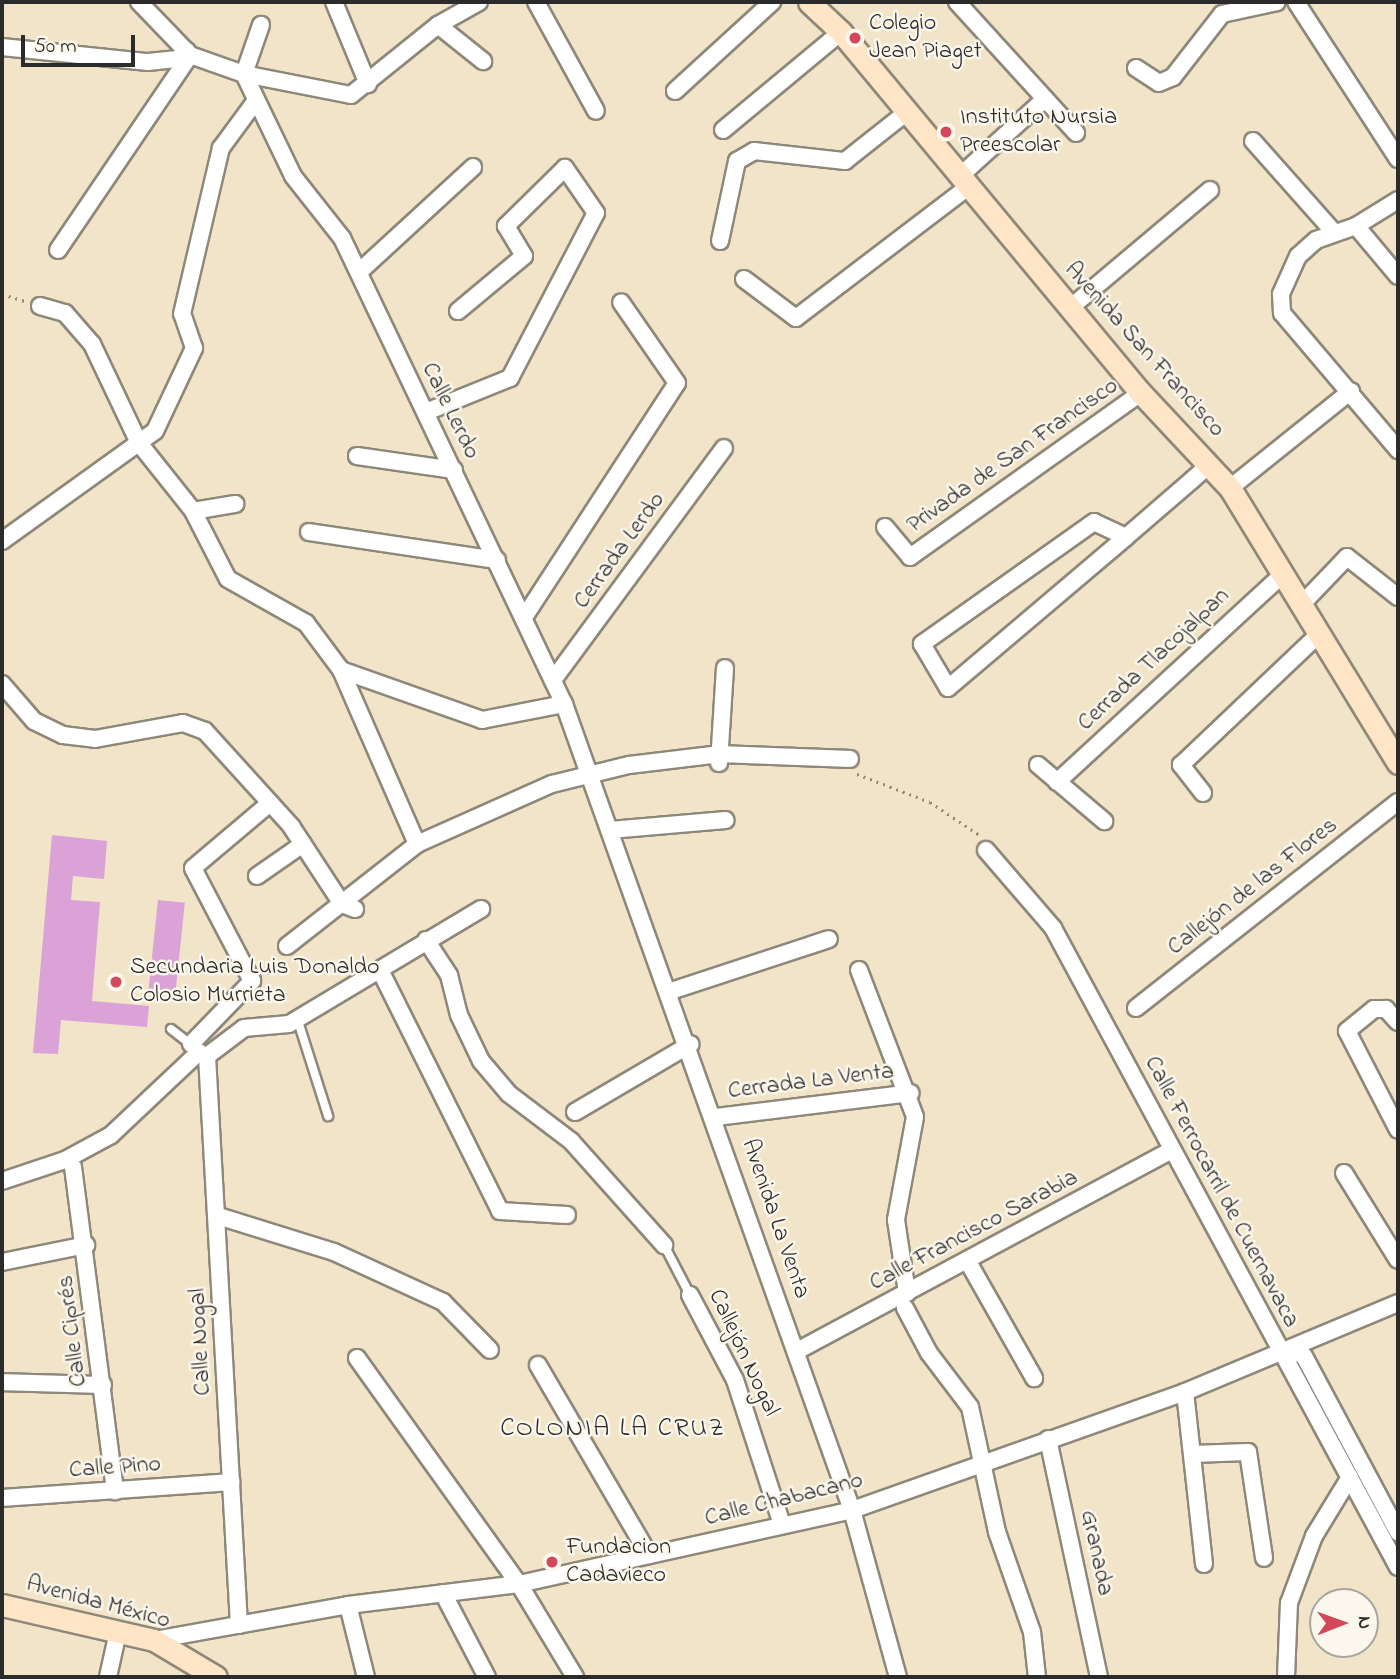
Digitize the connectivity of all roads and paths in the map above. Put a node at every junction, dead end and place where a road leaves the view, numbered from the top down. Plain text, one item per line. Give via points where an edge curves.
1 (139, 2) edge
2 (334, 2) edge
3 (479, 2) edge
4 (536, 2) edge
5 (772, 2) edge
6 (808, 2) edge
7 (957, 2) edge
8 (1278, 2) edge
9 (1296, 2) edge
10 (1216, 8) edge
11 (261, 24) dead end
12 (438, 25) junction
13 (841, 32) junction
14 (2, 47) edge
15 (189, 53) junction
16 (483, 61) dead end
17 (1136, 68) dead end
18 (244, 74) junction
19 (368, 83) junction
20 (675, 91) dead end
21 (1045, 99) junction
22 (254, 103) junction
23 (596, 111) dead end
24 (907, 112) junction
25 (723, 130) dead end
26 (1076, 133) dead end
27 (1253, 141) dead end
28 (1398, 159) edge
29 (473, 167) dead end
30 (968, 175) junction
31 (1210, 190) dead end
32 (1398, 200) edge
33 (1356, 226) junction
34 (1334, 231) junction
35 (720, 241) dead end
36 (58, 250) dead end
37 (359, 272) junction
38 (1398, 276) edge
39 (744, 279) dead end
40 (2, 294) edge
41 (621, 302) dead end
42 (40, 306) joint
43 (1070, 308) junction
44 (458, 311) dead end
45 (1351, 391) junction
46 (1141, 393) junction
47 (426, 412) junction
48 (139, 443) junction
49 (724, 449) dead end
50 (1398, 450) edge
51 (357, 456) dead end
52 (1210, 464) junction
53 (454, 470) junction
54 (1230, 488) junction
55 (235, 504) dead end
56 (193, 511) junction
57 (885, 527) dead end
58 (309, 532) dead end
59 (1126, 537) junction
60 (2, 541) edge
61 (497, 560) junction
62 (1283, 573) junction
63 (1398, 597) edge
64 (1302, 604) junction
65 (525, 617) junction
66 (1320, 633) junction
67 (725, 668) dead end
68 (341, 670) junction
69 (553, 680) junction
70 (2, 684) edge
71 (564, 704) junction
72 (720, 760) junction
73 (1398, 763) edge
74 (847, 765) joint
75 (1038, 765) dead end
76 (593, 777) junction
77 (1057, 782) junction
78 (1203, 793) dead end
79 (1398, 802) edge
80 (270, 803) junction
81 (726, 820) dead end
82 (1104, 821) dead end
83 (610, 830) junction
84 (417, 844) junction
85 (303, 845) junction
86 (988, 846) joint
87 (257, 876) dead end
88 (339, 900) junction
89 (355, 909) dead end
90 (481, 909) dead end
91 (829, 939) dead end
92 (426, 940) junction
93 (287, 946) dead end
94 (380, 970) junction
95 (859, 970) dead end
96 (671, 991) junction
97 (1136, 1008) dead end
98 (298, 1018) junction
99 (1398, 1022) edge
100 (171, 1029) dead end
101 (691, 1044) junction
102 (199, 1051) junction
103 (911, 1093) junction
104 (575, 1112) dead end
105 (328, 1116) dead end
106 (716, 1117) junction
107 (1398, 1130) edge
108 (1172, 1150) junction
109 (73, 1167) dead end
110 (1344, 1172) dead end
111 (2, 1181) edge
112 (567, 1215) dead end
113 (218, 1216) junction
114 (86, 1245) junction
115 (664, 1245) joint
116 (967, 1260) junction
117 (1398, 1260) edge
118 (2, 1262) edge
119 (690, 1295) joint
120 (906, 1300) junction
121 (1398, 1303) edge
122 (490, 1350) dead end
123 (797, 1351) junction
124 (1287, 1352) junction
125 (357, 1358) dead end
126 (538, 1365) dead end
127 (1034, 1378) dead end
128 (2, 1382) edge
129 (103, 1385) junction
130 (1185, 1392) junction
131 (1048, 1439) junction
132 (1192, 1454) junction
133 (984, 1462) junction
134 (1350, 1477) junction
135 (231, 1482) junction
136 (115, 1490) junction
137 (2, 1498) edge
138 (852, 1510) junction
139 (782, 1525) junction
140 (1398, 1532) edge
141 (649, 1555) junction
142 (1264, 1558) dead end
143 (1204, 1564) dead end
144 (1398, 1567) edge
145 (519, 1584) junction
146 (443, 1593) junction
147 (2, 1605) edge
148 (348, 1605) junction
149 (239, 1625) junction
150 (118, 1632) junction
151 (154, 1640) junction
152 (108, 1677) edge
153 (216, 1677) edge
154 (366, 1677) edge
155 (487, 1677) edge
156 (575, 1677) edge
157 (898, 1677) edge
158 (1037, 1677) edge
159 (1099, 1677) edge
160 (1286, 1677) edge

1 - 15 street
2 - 19 street
3 - 12 street
4 - 23 street
5 - 20 street
6 - 13 street, Avenida San Francisco
7 - 21 street
8 - 10 street
9 - 28 street
10 - 17 street via 1173,77 1158,83
11 - 18 street
12 - 16 street
12 - 19 street
13 - 24 street, Avenida San Francisco
13 - 25 street
14 - 15 street via 148,62 178,59
15 - 18 street
15 - 36 street
18 - 19 street via 351,95
18 - 22 street, Calle Lerdo
21 - 26 street
21 - 30 street
22 - 37 street, Calle Lerdo via 293,176 342,238
22 - 48 street via 221,148 182,314 194,348 156,431
24 - 30 street, Avenida San Francisco
24 - 35 street via 845,161 754,151 737,161
27 - 34 street
29 - 37 street
30 - 39 street via 796,318
30 - 43 street, Avenida San Francisco
31 - 43 street
32 - 33 street
33 - 34 street
33 - 38 street
34 - 45 street via 1298,256 1281,294 1282,313
37 - 47 street, Calle Lerdo
40 - 42 path
41 - 65 street via 677,383
42 - 48 street via 65,313 92,344
43 - 46 street, Avenida San Francisco
44 - 47 street via 524,256 506,226 565,168 596,213 510,379
45 - 50 street
45 - 54 street
46 - 52 street, Avenida San Francisco
46 - 57 street, Privada de San Francisco via 910,557
47 - 53 street, Calle Lerdo
48 - 56 street
48 - 60 street
49 - 69 street, Cerrada Lerdo
51 - 53 street
52 - 54 street, Avenida San Francisco
52 - 59 street
53 - 61 street, Calle Lerdo
54 - 62 street, Avenida San Francisco
55 - 56 street
56 - 68 street via 228,579 306,623
58 - 61 street
59 - 59 street via 1053,599 948,688 922,644 1094,522
61 - 65 street, Calle Lerdo
62 - 64 street, Avenida San Francisco
62 - 77 street, Cerrada Tlacojalpan
63 - 64 street via 1348,557
64 - 66 street, Avenida San Francisco
65 - 69 street, Calle Lerdo
66 - 73 street, Avenida San Francisco
66 - 78 street via 1181,765
67 - 72 street
68 - 71 street via 482,720
68 - 84 street
69 - 71 street, Calle Lerdo
70 - 80 street via 34,721 63,735 95,739 183,723 205,730
71 - 76 street, Calle Lerdo
72 - 74 street
72 - 76 street
74 - 86 path via 930,802
75 - 77 street
76 - 83 street, Avenida La Venta
76 - 84 street via 457,821
77 - 82 street
79 - 97 street, Callejón de las Flores
80 - 85 street
80 - 102 street via 193,868 252,981
81 - 83 street
83 - 96 street, Avenida La Venta
84 - 88 street
85 - 87 street
85 - 88 street
86 - 108 street, Calle Ferrocarril de Cuernavaca via 1053,928
88 - 89 street
88 - 93 street
90 - 92 street
91 - 96 street
92 - 94 street
92 - 115 street via 449,975 458,1015 481,1061 509,1094 571,1141
94 - 98 street
94 - 112 street via 500,1210
95 - 103 street
96 - 101 street, Avenida La Venta
98 - 102 street via 238,1031
98 - 105 lane
99 - 107 street via 1386,1009 1374,1009 1347,1031
100 - 102 lane
101 - 104 street
101 - 106 street, Avenida La Venta
102 - 111 street via 111,1135 65,1160
102 - 113 street, Calle Nogal
103 - 106 street, Cerrada La Venta
103 - 120 street via 912,1153 898,1187 896,1220
106 - 123 street, Avenida La Venta
108 - 116 street, Calle Francisco Sarabia
108 - 124 street, Calle Ferrocarril de Cuernavaca
109 - 114 street, Calle Ciprés
110 - 117 street
113 - 122 street via 334,1252 443,1302
113 - 135 street, Calle Nogal
114 - 118 street
114 - 129 street, Calle Ciprés
115 - 119 lane, Callejón Nogal
116 - 120 street, Calle Francisco Sarabia
116 - 127 street
119 - 139 street, Callejón Nogal via 735,1380
120 - 123 street, Calle Francisco Sarabia
120 - 133 street via 970,1407
121 - 124 street, Calle Chabacano
123 - 138 street, Avenida La Venta
124 - 130 street, Calle Chabacano
124 - 134 street, Calle Ferrocarril de Cuernavaca
124 - 140 street via 1304,1356
125 - 145 street
126 - 141 street
128 - 129 street
129 - 136 street, Calle Ciprés
130 - 131 street, Calle Chabacano
130 - 132 street
131 - 133 street, Calle Chabacano
131 - 159 street, Granada
132 - 142 street via 1248,1452
132 - 143 street
133 - 138 street, Calle Chabacano
133 - 158 street via 997,1532 1032,1632
134 - 144 street, Calle Ferrocarril de Cuernavaca
134 - 160 street via 1296,1580
135 - 136 street, Calle Pino
135 - 149 street, Calle Nogal
136 - 137 street, Calle Pino
138 - 139 street, Calle Chabacano
138 - 157 street, Avenida La Venta
139 - 141 street, Calle Chabacano
141 - 145 street, Calle Chabacano
145 - 146 street, Calle Chabacano
145 - 156 street
146 - 148 street, Calle Chabacano
146 - 155 street
147 - 150 street, Avenida México
148 - 149 street, Calle Chabacano
148 - 154 street
149 - 151 street, Calle Chabacano
150 - 151 street, Avenida México
150 - 152 street
151 - 153 street, Avenida México

